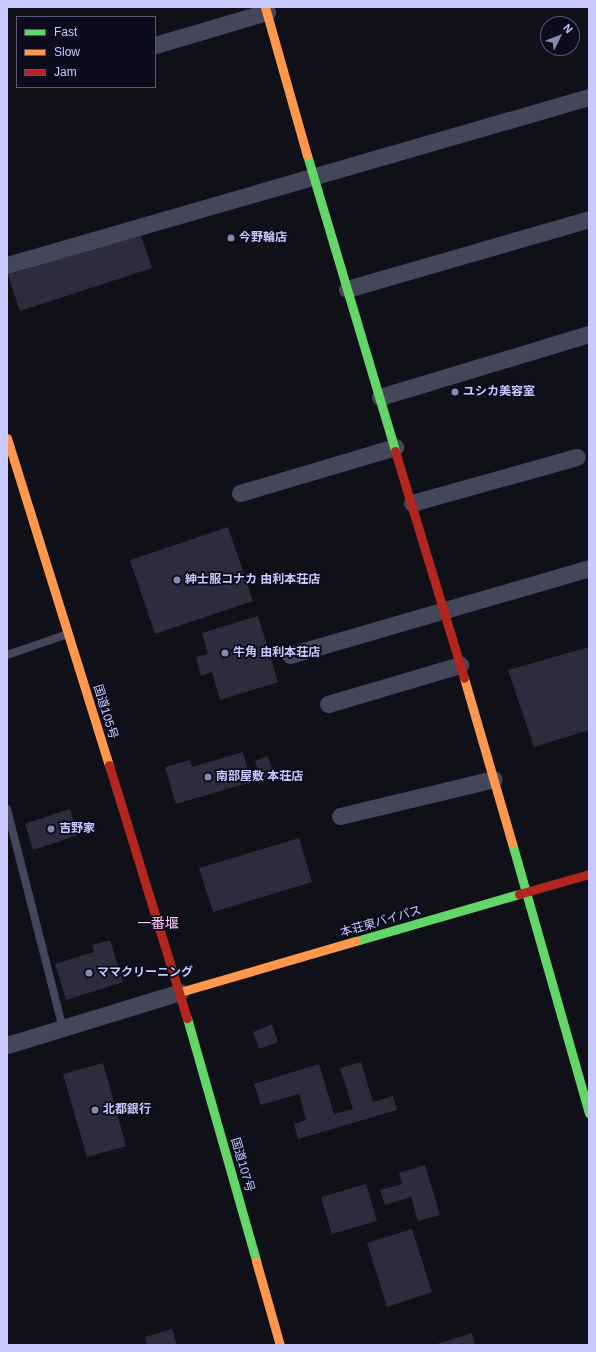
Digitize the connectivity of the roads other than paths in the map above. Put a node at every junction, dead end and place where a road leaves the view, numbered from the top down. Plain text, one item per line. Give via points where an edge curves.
1 (266, 9) edge
2 (156, 45) edge
3 (589, 97) edge
4 (313, 177) junction
5 (589, 219) edge
6 (7, 265) edge
7 (347, 289) junction
8 (589, 334) edge
9 (380, 396) junction
10 (7, 438) edge
11 (395, 447) junction
12 (577, 457) dead end
13 (240, 493) dead end
14 (412, 503) junction
15 (589, 568) edge
16 (444, 612) junction
17 (68, 634) junction
18 (7, 655) edge
19 (290, 655) dead end
20 (460, 665) junction
21 (328, 704) dead end
22 (494, 779) junction
23 (7, 809) edge
24 (340, 816) dead end
25 (589, 874) edge
26 (527, 893) junction
27 (180, 992) junction
28 (63, 1028) junction
29 (7, 1045) edge
30 (589, 1113) edge
31 (280, 1345) edge

1 - 2 street
1 - 4 main road
3 - 4 street
4 - 6 street
4 - 7 main road
5 - 7 street
7 - 9 main road
8 - 9 street
9 - 11 main road
10 - 17 main road, 国道105号
11 - 13 street
11 - 14 main road
12 - 14 street
14 - 16 main road
15 - 16 street
16 - 19 street
16 - 20 main road
17 - 18 lane
17 - 27 main road, 国道105号
20 - 21 street
20 - 22 main road
22 - 24 street
22 - 26 main road
23 - 28 lane
25 - 26 main road, 本荘東バイパス
26 - 27 main road, 本荘東バイパス
26 - 30 main road
27 - 28 street
27 - 31 main road, 国道107号
28 - 29 street

